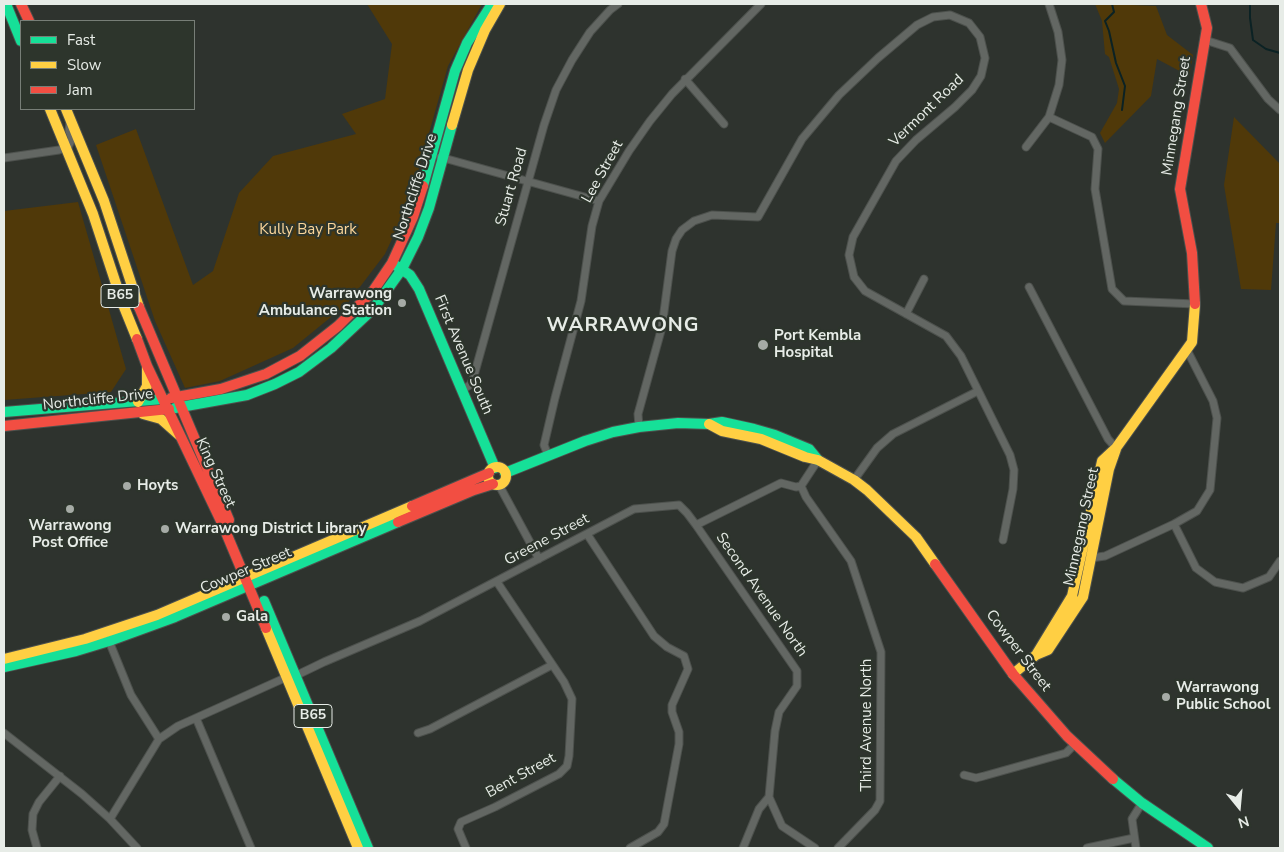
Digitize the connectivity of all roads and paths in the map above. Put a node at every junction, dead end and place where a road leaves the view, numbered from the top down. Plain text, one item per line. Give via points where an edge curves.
1 (6, 4) edge
2 (21, 4) edge
3 (492, 4) edge
4 (500, 4) edge
5 (603, 4) edge
6 (618, 4) edge
7 (761, 4) edge
8 (1049, 4) edge
9 (1201, 4) edge
10 (610, 10) junction
11 (29, 20) edge
12 (20, 39) edge
13 (1205, 40) junction
14 (685, 79) junction
15 (50, 110) edge
16 (66, 110) edge
17 (1280, 110) edge
18 (1049, 117) junction
19 (70, 120) junction
20 (724, 124) dead end
21 (1026, 147) dead end
22 (66, 148) junction
23 (432, 154) junction
24 (4, 158) edge
25 (443, 158) junction
26 (528, 180) junction
27 (599, 201) junction
28 (392, 263) junction
29 (402, 269) junction
30 (924, 279) dead end
31 (1029, 286) dead end
32 (1195, 304) junction
33 (906, 314) junction
34 (1187, 350) junction
35 (147, 366) junction
36 (462, 390) junction
37 (978, 392) junction
38 (178, 397) junction
39 (138, 402) junction
40 (166, 404) junction
41 (183, 408) junction
42 (4, 412) edge
43 (127, 412) junction
44 (710, 424) junction
45 (4, 426) edge
46 (639, 426) junction
47 (754, 428) junction
48 (736, 434) junction
49 (183, 440) junction
50 (774, 444) junction
51 (1116, 448) junction
52 (548, 455) junction
53 (818, 460) junction
54 (492, 471) junction
55 (505, 473) junction
56 (854, 480) junction
57 (496, 484) junction
58 (801, 486) junction
59 (1174, 524) junction
60 (696, 525) junction
61 (587, 534) junction
62 (1003, 540) dead end
63 (1091, 558) junction
64 (539, 559) junction
65 (1280, 561) edge
66 (251, 581) junction
67 (497, 582) junction
68 (108, 641) junction
69 (1036, 655) junction
70 (4, 659) edge
71 (552, 665) junction
72 (4, 667) edge
73 (1013, 674) junction
74 (291, 675) junction
75 (196, 718) junction
76 (4, 733) edge
77 (418, 733) dead end
78 (159, 739) junction
79 (1075, 744) junction
80 (60, 776) junction
81 (964, 776) dead end
82 (770, 796) junction
83 (1142, 803) junction
84 (110, 819) junction
85 (1134, 838) junction
86 (366, 845) edge
87 (37, 848) edge
88 (137, 848) edge
89 (251, 848) edge
90 (358, 848) edge
91 (466, 848) edge
92 (630, 848) edge
93 (743, 848) edge
94 (815, 848) edge
95 (838, 848) edge
96 (1087, 848) edge
97 (1136, 848) edge
98 (1208, 848) edge

1 - 12 main road
2 - 11 main road
3 - 23 main road, Northcliffe Drive via 467,42 455,71
4 - 25 main road, Northcliffe Drive via 468,70
5 - 10 street
6 - 10 street, Stuart Road
7 - 14 street, Lee Street
8 - 18 street via 1062,60
9 - 13 main road, Minnegang Street
10 - 26 street, Stuart Road via 590,32 556,90
13 - 17 street via 1230,48
13 - 32 main road, Minnegang Street via 1180,189 1192,253
14 - 20 street
14 - 27 street, Lee Street via 650,121
15 - 22 main road, King Street / B65
16 - 19 main road, King Street / B65
18 - 21 street
18 - 32 street via 1092,137 1098,149 1095,189 1112,289 1124,301
19 - 22 street via 68,127 72,139
19 - 38 main road, King Street / B65 via 104,200 140,306
22 - 24 street
22 - 35 main road, King Street / B65 via 94,214 122,302
23 - 25 street
23 - 28 main road, Northcliffe Drive via 413,218
25 - 26 street
25 - 29 main road, Northcliffe Drive via 429,208
26 - 27 street
26 - 36 street, Stuart Road via 473,379 468,388
27 - 52 street, Lee Street via 581,301 544,445
28 - 29 main road, First Avenue South
28 - 38 main road, Northcliffe Drive via 373,292 300,356 238,384
29 - 36 main road, First Avenue South via 420,289
29 - 41 main road, Northcliffe Drive via 368,314 304,368 247,395
30 - 33 street
31 - 51 street via 1108,439
32 - 34 main road, Minnegang Street via 1192,342
33 - 37 street, Vermont Road via 946,336 961,356
33 - 46 street, Vermont Road via 865,291 854,277 849,255 853,237 896,161 955,107 981,76 985,58 980,37 969,23 950,15 933,17 917,25 839,95 802,139 758,216 712,215 694,221 682,230 672,251 662,327 638,414
34 - 51 main road, Minnegang Street
34 - 59 street via 1213,401 1217,418 1210,490 1197,511
35 - 39 main road via 146,386
35 - 40 main road, King Street / B65
36 - 54 main road, First Avenue South
37 - 56 street via 893,434 877,448
37 - 62 street, Vermont Road via 1010,455 1014,470
38 - 40 main road, Northcliffe Drive
38 - 41 main road, King Street / B65
39 - 40 main road, Northcliffe Drive
39 - 42 main road, Northcliffe Drive
40 - 41 main road, Northcliffe Drive
40 - 43 main road, Northcliffe Drive
40 - 49 main road, King Street / B65
41 - 66 main road, King Street / B65
43 - 45 main road, Northcliffe Drive
43 - 49 main road via 161,419
44 - 46 main road, Cowper Street
44 - 47 main road, Cowper Street via 722,422
44 - 48 main road, Cowper Street
46 - 52 main road, Cowper Street
47 - 48 main road
47 - 50 main road via 771,438
47 - 53 main road, Cowper Street via 809,449
48 - 50 main road, Cowper Street
49 - 66 main road, King Street / B65
50 - 53 main road, Cowper Street
51 - 63 main road, Minnegang Street
51 - 69 main road, Minnegang Street via 1102,461 1072,596
52 - 55 main road, Cowper Street
53 - 56 main road, Cowper Street
53 - 58 street
54 - 55 main road via 502,469
54 - 57 main road via 489,480
54 - 66 main road, Cowper Street
55 - 57 main road via 506,479
56 - 73 main road, Cowper Street via 916,537
57 - 64 street
57 - 66 main road, Cowper Street via 474,490
58 - 60 street via 781,483
58 - 95 street, Third Avenue North via 850,561 881,652 880,800 875,810
59 - 63 street via 1105,556
59 - 65 street via 1196,568 1215,582 1243,588 1269,577
60 - 61 street, Greene Street via 679,505 634,509
60 - 82 street, Second Avenue North via 797,671 797,686 779,712
61 - 64 street, Greene Street
61 - 92 street via 654,636 684,656 688,669 672,705 679,744 664,824 658,832
63 - 69 main road, Minnegang Street via 1083,597 1048,650
64 - 67 street, Greene Street
66 - 68 main road, Cowper Street via 197,608
66 - 70 main road, Cowper Street via 114,630
66 - 74 main road, King Street / B65
67 - 71 street, Bent Street
67 - 74 street, Greene Street via 420,621
68 - 72 main road, Cowper Street
68 - 78 street via 131,694
69 - 73 main road, Minnegang Street
71 - 77 street
71 - 91 street, Bent Street via 572,699 568,766 551,778 461,822 458,829
73 - 79 main road, Cowper Street
74 - 75 street, Greene Street
74 - 86 main road, King Street / B65
74 - 90 main road, King Street / B65 via 296,698
75 - 78 street, Greene Street
75 - 89 street
76 - 80 street
78 - 84 street
79 - 81 street via 1066,753 976,778
79 - 83 main road, Cowper Street
80 - 84 street
80 - 87 street via 39,802 34,814 32,830
82 - 93 street via 759,809
82 - 94 street via 782,826
83 - 85 street via 1132,819
83 - 98 main road, Cowper Street
84 - 88 street
85 - 96 street
85 - 97 street

